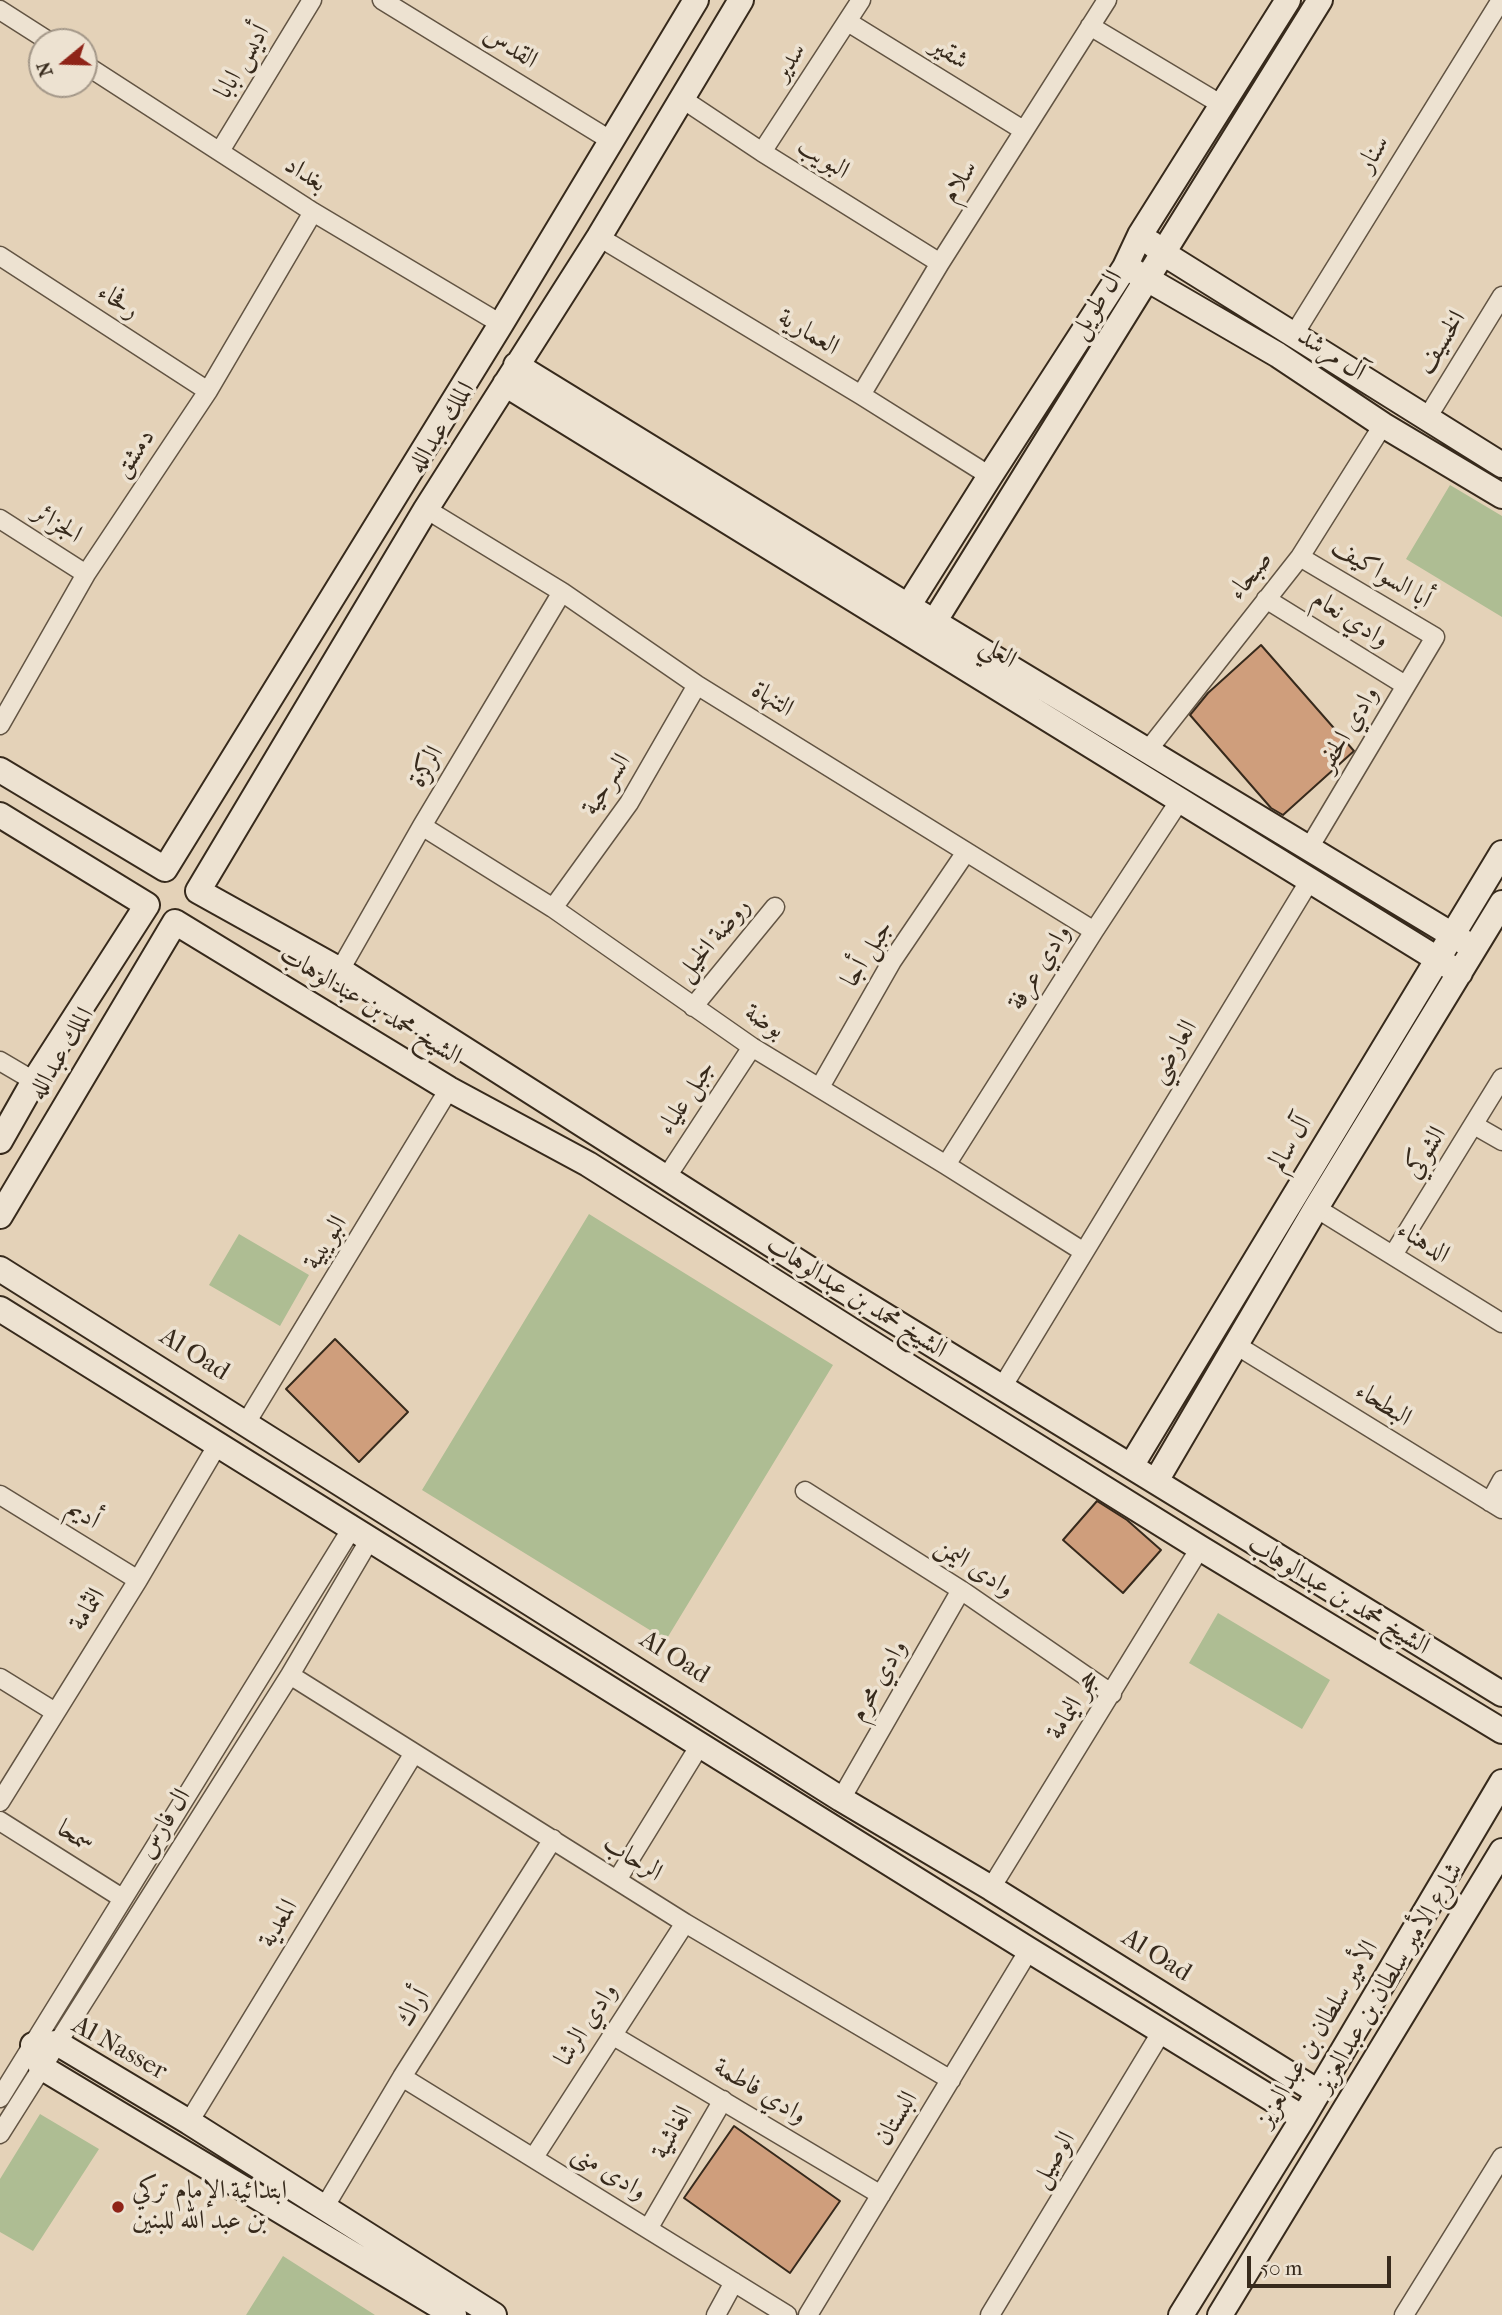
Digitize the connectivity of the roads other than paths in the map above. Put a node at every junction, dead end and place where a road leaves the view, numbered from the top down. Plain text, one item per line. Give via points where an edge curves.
1 (312, 0) edge
2 (382, 0) edge
3 (696, 0) edge
4 (741, 0) edge
5 (861, 0) edge
6 (1107, 0) edge
7 (1288, 0) edge
8 (1320, 0) edge
9 (1501, 0) edge
10 (405, 6) edge
11 (0, 10) edge
12 (848, 23) junction
13 (1090, 26) junction
14 (28, 28) edge
15 (98, 73) edge
16 (681, 98) junction
17 (1222, 105) junction
18 (1024, 131) junction
19 (610, 140) junction
20 (220, 151) junction
21 (762, 152) junction
22 (313, 212) junction
23 (1140, 235) junction
24 (598, 237) junction
25 (1163, 253) junction
26 (0, 256) edge
27 (940, 262) junction
28 (1125, 267) junction
29 (1149, 279) junction
30 (1502, 296) edge
31 (500, 324) junction
32 (1293, 336) junction
33 (511, 375) junction
34 (208, 391) junction
35 (861, 395) junction
36 (1427, 418) junction
37 (1383, 425) junction
38 (1502, 465) edge
39 (990, 476) junction
40 (1502, 496) edge
41 (426, 509) junction
42 (0, 519) edge
43 (1300, 557) junction
44 (86, 574) junction
45 (562, 593) junction
46 (1266, 599) junction
47 (902, 616) junction
48 (928, 631) junction
49 (1435, 637) joint
50 (697, 685) junction
51 (1405, 685) junction
52 (0, 725) edge
53 (1148, 750) junction
54 (0, 770) edge
55 (1180, 800) junction
56 (0, 816) edge
57 (422, 826) junction
58 (1309, 848) junction
59 (967, 852) junction
60 (1502, 853) edge
61 (165, 869) junction
62 (1310, 880) junction
63 (198, 891) junction
64 (1502, 903) edge
65 (147, 905) junction
66 (775, 907) dead end
67 (553, 908) junction
68 (175, 922) junction
69 (1094, 931) junction
70 (1453, 934) junction
71 (1474, 948) junction
72 (1437, 959) junction
73 (340, 970) junction
74 (1460, 973) junction
75 (693, 1007) junction
76 (752, 1047) junction
77 (0, 1061) edge
78 (1502, 1078) edge
79 (34, 1081) junction
80 (820, 1087) junction
81 (449, 1089) junction
82 (1474, 1125) junction
83 (0, 1141) edge
84 (1502, 1141) edge
85 (946, 1165) junction
86 (666, 1178) junction
87 (1316, 1208) junction
88 (0, 1216) edge
89 (1084, 1252) junction
90 (1393, 1255) junction
91 (0, 1269) edge
92 (0, 1309) edge
93 (875, 1310) junction
94 (1502, 1323) edge
95 (859, 1336) junction
96 (1236, 1345) junction
97 (1002, 1389) junction
98 (246, 1423) junction
99 (218, 1444) junction
100 (1130, 1466) junction
101 (1502, 1480) edge
102 (1156, 1481) junction
103 (805, 1491) dead end
104 (0, 1495) edge
105 (1496, 1505) edge
106 (361, 1534) junction
107 (1200, 1548) junction
108 (138, 1580) junction
109 (961, 1590) junction
110 (290, 1675) junction
111 (0, 1678) edge
112 (1112, 1694) junction
113 (1502, 1694) edge
114 (55, 1712) junction
115 (1502, 1731) edge
116 (700, 1745) junction
117 (414, 1753) junction
118 (1502, 1783) edge
119 (841, 1799) junction
120 (0, 1802) edge
121 (0, 1821) edge
122 (552, 1839) junction
123 (1502, 1851) edge
124 (617, 1880) junction
125 (991, 1888) junction
126 (122, 1898) junction
127 (685, 1923) junction
128 (1029, 1950) junction
129 (1162, 2031) junction
130 (612, 2035) junction
131 (44, 2052) junction
132 (402, 2077) junction
133 (951, 2080) junction
134 (1318, 2092) junction
135 (0, 2098) edge
136 (723, 2100) junction
137 (1303, 2118) junction
138 (189, 2122) junction
139 (0, 2134) edge
140 (534, 2157) junction
141 (1500, 2165) edge
142 (881, 2195) junction
143 (324, 2208) junction
144 (648, 2229) junction
145 (734, 2282) junction
146 (454, 2315) edge
147 (494, 2315) edge
148 (716, 2315) edge
149 (787, 2315) edge
150 (808, 2315) edge
151 (990, 2315) edge
152 (1181, 2315) edge
153 (1220, 2315) edge
154 (1404, 2315) edge

1 - 20 street, أديس ابابا
2 - 10 street, القدس
3 - 19 street, الملك عبدالله
4 - 16 street, الملك عبدالله
5 - 12 street, سدير
6 - 13 street, سلام
7 - 17 street, ال طويل
8 - 25 street, ال طويل
9 - 32 street, سنار
10 - 19 street, القدس
11 - 14 street
12 - 18 street, شقير
12 - 21 street, سدير
13 - 17 street
13 - 18 street, سلام
15 - 20 street, بغداد
16 - 21 street, البويب
16 - 24 street, الملك عبدالله
17 - 23 street, ال طويل
18 - 27 street, سلام
19 - 31 street, الملك عبدالله
20 - 22 street, بغداد
21 - 27 street, البويب
22 - 31 street, بغداد
22 - 34 street, دمشق
23 - 25 street, آل مرشد
23 - 28 street, ال طويل
24 - 33 street, الملك عبدالله
24 - 35 street, العمارية
25 - 29 street, ال طويل
25 - 32 street, آل مرشد
26 - 34 street, رفحاء
27 - 35 street, سلام
28 - 29 street, آل مرشد
28 - 39 street, ال طويل
29 - 37 street, آل مرشد via 1278,355
29 - 48 street, ال طويل
30 - 36 street, الخسيف
31 - 61 street, الملك عبدالله
32 - 36 street, آل مرشد
33 - 41 street, الملك عبدالله
33 - 47 street, العلي
34 - 44 street, دمشق
35 - 39 street, العمارية
36 - 38 street, آل مرشد
37 - 40 street, آل مرشد
37 - 43 street, صبحاء
39 - 47 street, ال طويل
41 - 45 street, التنهاة
41 - 63 street, الملك عبدالله
42 - 44 street, الجزائر
43 - 46 street, صبحاء
43 - 49 street, أبا السواكيف
44 - 52 street, دمشق
45 - 50 street, التنهاة
45 - 57 street, الركزة
46 - 51 street, وادي نعام
46 - 53 street, صبحاء
47 - 48 street, العلي
48 - 53 street, العلي
48 - 55 street, العلي
49 - 51 street, وادي الحفر
50 - 59 street, التنهاة
50 - 67 street, السرحية via 629,803
51 - 58 street, وادي الحفر
53 - 58 street, العلي
54 - 61 street
55 - 62 street, العلي
55 - 69 street, وادي عرفة
56 - 65 street
57 - 67 street, بوضة
57 - 73 street, الركزة
58 - 70 street, العلي
59 - 69 street, التنهاة
59 - 80 street, جبل أجا via 892,961
60 - 70 street, آل سالم
61 - 63 street via 190,875
61 - 65 street via 150,879
62 - 72 street, العلي
62 - 89 street, العارضي
63 - 68 street via 191,915
63 - 73 street, الشيخ محمد بن عبدالوهاب
64 - 71 street, آل سالم
65 - 68 street via 158,918
65 - 79 street, الملك عبدالله
66 - 75 street, روضة الخيل
67 - 75 street, بوضة
68 - 81 street, الشيخ محمد بن عبدالوهاب
68 - 88 street, الملك عبدالله
69 - 85 street, وادي عرفة
70 - 71 street, العلي
70 - 72 street, آل سالم
71 - 74 street, آل سالم
72 - 74 street, العلي
72 - 100 street, آل سالم
73 - 86 street, الشيخ محمد بن عبدالوهاب
74 - 87 street, آل سالم
75 - 76 street, بوضة
76 - 80 street, بوضة
76 - 86 street, جبل علياء
77 - 79 street
78 - 82 street, الشوكي
79 - 83 street, الملك عبدالله
80 - 85 street, بوضة
81 - 95 street, الشيخ محمد بن عبدالوهاب via 588,1164
81 - 98 street, البويبية
82 - 84 street
82 - 90 street, الشوكي
85 - 89 street, بوضة
86 - 93 street, الشيخ محمد بن عبدالوهاب
87 - 90 street, الدهناء
87 - 96 street, آل سالم
89 - 97 street, العارضي
90 - 94 street, الدهناء
91 - 98 street, Al Oad
92 - 99 street
93 - 95 street
93 - 97 street, الشيخ محمد بن عبدالوهاب
95 - 107 street, الشيخ محمد بن عبدالوهاب
96 - 102 street, آل سالم
96 - 105 street, البطحاء
97 - 100 street, الشيخ محمد بن عبدالوهاب
98 - 119 street, Al Oad
99 - 106 street
99 - 108 street, الثمامة
100 - 102 street, الشيخ محمد بن عبدالوهاب
101 - 105 street
102 - 113 street, الشيخ محمد بن عبدالوهاب
103 - 109 street, وادى اليمن
104 - 108 street, أديم
106 - 110 street, ال فارس
106 - 116 street
106 - 126 street, ال فارس
107 - 112 street, حجر اليمامة
107 - 115 street, الشيخ محمد بن عبدالوهاب
108 - 114 street, الثمامة
109 - 112 street, وادى اليمن
109 - 119 street, وادي محرم
110 - 117 street, الرحاب
110 - 131 street, ال فارس
111 - 114 street
112 - 125 street, حجر اليمامة
114 - 120 street, الثمامة
116 - 124 street
116 - 128 street
117 - 122 street, الرحاب
117 - 138 street, المعدية
118 - 134 street, الأمير سلطان بن عبدالعزيز
119 - 125 street, Al Oad
121 - 126 street, سمحا
122 - 124 street, الرحاب
122 - 132 street, أراك
123 - 153 street, شارع الأمير سلطان بن عبدالعزيز
124 - 127 street, الرحاب
125 - 134 street, Al Oad
126 - 131 street, ال فارس
127 - 130 street, وادي الرشا
127 - 133 street, الرحاب
128 - 129 street
128 - 133 street, البستان
129 - 137 street
129 - 151 street, الوصيل
130 - 136 street, وادي فاطمة
130 - 140 street, وادي الرشا
131 - 135 street, ال فارس
131 - 138 street, Al Nasser
131 - 139 street, ال فارس
131 - 146 street, Al Nasser
132 - 140 street, وادى منى
132 - 143 street, أراك
133 - 142 street, البستان
134 - 137 street, الأمير سلطان بن عبدالعزيز
136 - 142 street, وادي فاطمة
136 - 144 street, الغاشية
137 - 152 street, الأمير سلطان بن عبدالعزيز
138 - 143 street, Al Nasser
140 - 144 street, وادى منى
141 - 154 street
142 - 150 street, البستان
143 - 147 street, Al Nasser
144 - 145 street, وادى منى
145 - 148 street
145 - 149 street, وادى منى

